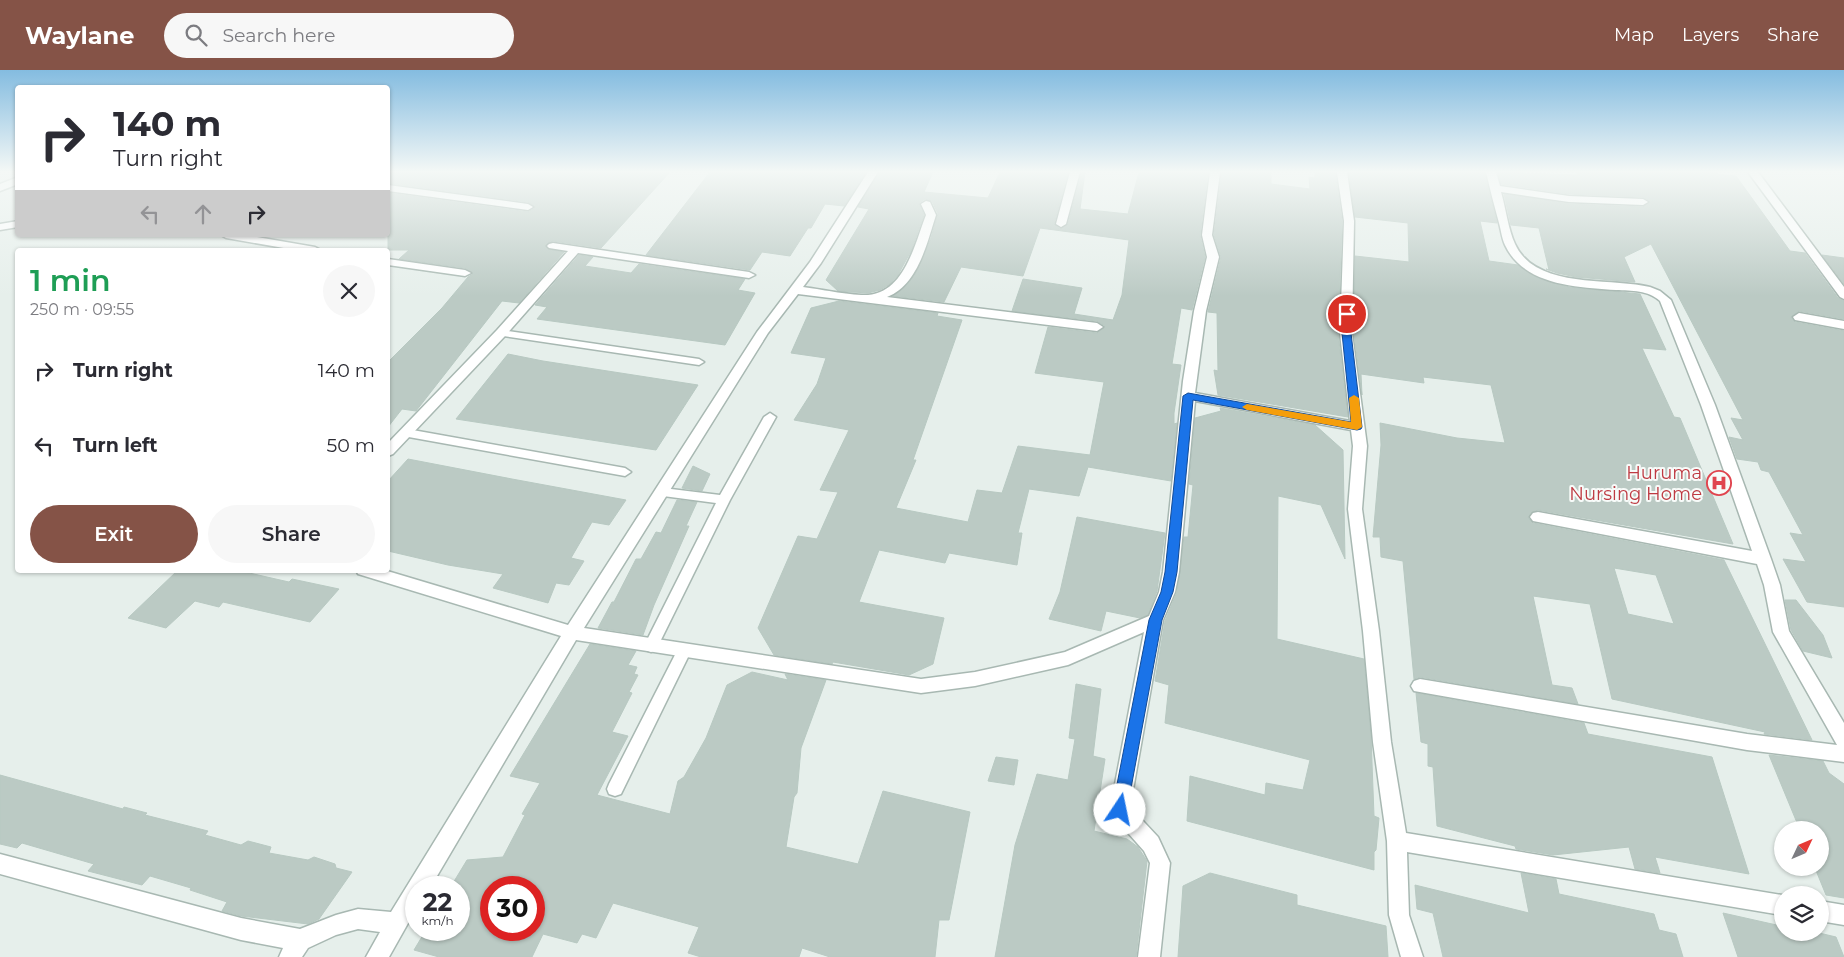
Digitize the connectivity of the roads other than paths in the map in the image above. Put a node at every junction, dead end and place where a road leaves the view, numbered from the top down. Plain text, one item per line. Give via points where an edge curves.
1 (847, 213) edge
2 (929, 213) edge
3 (1064, 213) edge
4 (1210, 213) edge
5 (1348, 213) edge
6 (1501, 213) edge
7 (1784, 213) edge
8 (0, 216) edge
9 (1061, 224) dead end
10 (15, 225) edge
11 (0, 228) edge
12 (238, 237) edge
13 (553, 246) dead end
14 (303, 248) edge
15 (575, 250) junction
16 (390, 262) edge
17 (465, 273) dead end
18 (749, 275) dead end
19 (795, 290) junction
20 (1844, 295) edge
21 (869, 298) junction
22 (1799, 318) dead end
23 (1844, 325) edge
24 (1097, 327) dead end
25 (501, 333) junction
26 (699, 362) dead end
27 (1188, 396) junction
28 (770, 417) dead end
29 (1357, 427) junction
30 (407, 433) junction
31 (390, 449) edge
32 (626, 472) dead end
33 (663, 492) junction
34 (724, 500) junction
35 (1538, 517) dead end
36 (1763, 559) junction
37 (374, 573) edge
38 (1155, 620) junction
39 (572, 633) junction
40 (651, 646) junction
41 (684, 651) junction
42 (1420, 686) dead end
43 (1844, 740) edge
44 (1844, 754) edge
45 (615, 789) dead end
46 (1397, 841) junction
47 (0, 864) edge
48 (425, 876) edge
49 (1774, 904) edge
50 (405, 908) edge
51 (1829, 912) edge
52 (1844, 915) edge
53 (396, 923) junction
54 (295, 949) edge
55 (377, 957) edge
56 (1149, 957) edge
57 (1412, 957) edge

1 - 19 street
2 - 21 street via 918,254 902,281 889,292
3 - 9 street
4 - 27 street via 1207,235 1214,257 1200,311
5 - 29 street via 1346,333
6 - 36 street via 1515,256 1551,279 1648,289 1665,300 1708,405
7 - 20 street
8 - 10 street
10 - 11 street
12 - 14 street
13 - 15 street
15 - 18 street
15 - 25 street
16 - 17 street
19 - 21 street
19 - 33 street via 763,332
21 - 24 street
22 - 23 street
25 - 26 lane
25 - 30 street
27 - 29 street
27 - 38 street via 1171,572 1167,592
28 - 34 lane
29 - 46 street via 1360,446 1355,509
30 - 31 street
30 - 32 lane
33 - 34 lane
33 - 39 street
34 - 40 lane
35 - 36 street
36 - 43 street via 1772,585 1781,632
37 - 39 street
38 - 41 street via 1068,658 975,679 921,686
38 - 56 street via 1120,810 1151,844 1160,863
39 - 40 street
39 - 48 street
40 - 41 street
41 - 45 lane
42 - 44 street via 1729,740
46 - 49 street
46 - 57 street via 1399,915
47 - 54 street via 241,929
50 - 53 street
51 - 52 street
53 - 54 street via 358,919 336,925
53 - 55 street

